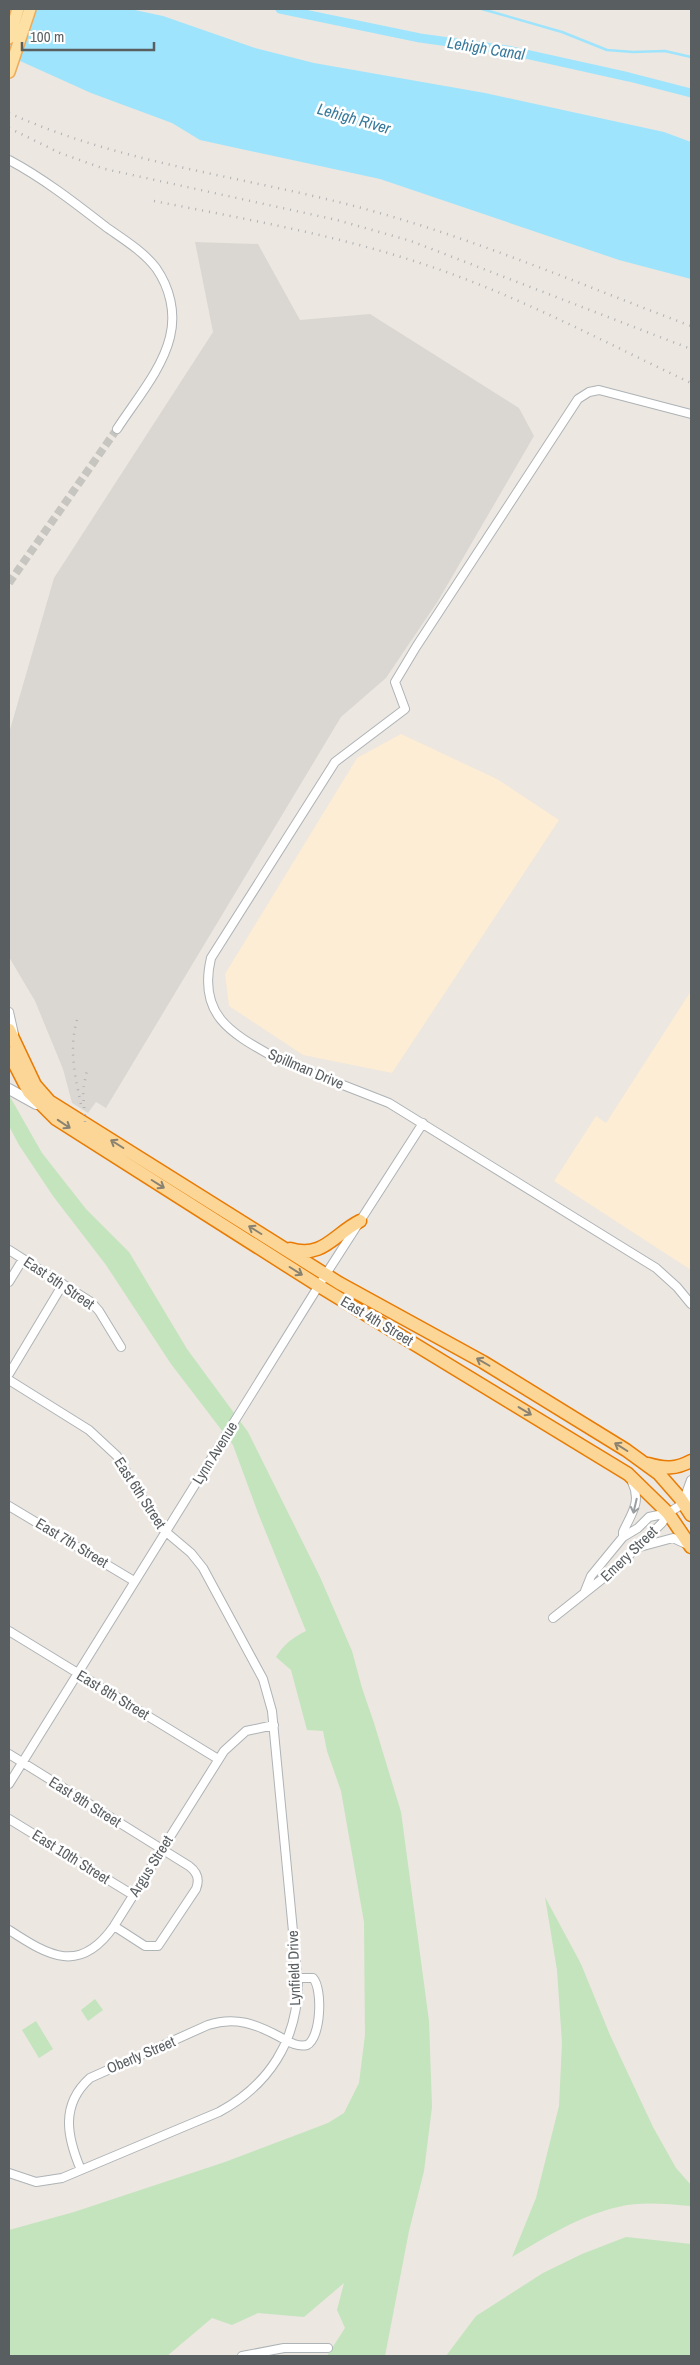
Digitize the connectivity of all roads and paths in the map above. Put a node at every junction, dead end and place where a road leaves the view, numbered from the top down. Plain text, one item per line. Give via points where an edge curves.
1 (18, 9) edge
2 (30, 9) edge
3 (9, 38) edge
4 (9, 72) edge
5 (9, 160) edge
6 (691, 414) edge
7 (117, 429) tunnel mouth
8 (9, 1012) edge
9 (9, 1030) edge
10 (15, 1054) edge
11 (9, 1089) edge
12 (61, 1108) junction
13 (47, 1110) junction
14 (423, 1123) junction
15 (360, 1221) junction
16 (278, 1245) junction
17 (9, 1250) edge
18 (23, 1259) junction
19 (326, 1274) junction
20 (9, 1282) edge
21 (63, 1284) junction
22 (319, 1286) junction
23 (691, 1304) edge
24 (121, 1347) dead end
25 (9, 1374) edge
26 (9, 1380) edge
27 (691, 1461) edge
28 (645, 1463) junction
29 (628, 1474) junction
30 (691, 1480) edge
31 (687, 1501) edge
32 (9, 1506) edge
33 (668, 1512) junction
34 (691, 1515) edge
35 (164, 1532) junction
36 (623, 1537) junction
37 (691, 1547) edge
38 (636, 1548) junction
39 (134, 1581) junction
40 (585, 1591) junction
41 (553, 1618) dead end
42 (9, 1631) edge
43 (78, 1673) junction
44 (273, 1722) junction
45 (9, 1754) edge
46 (218, 1759) junction
47 (22, 1762) junction
48 (9, 1784) edge
49 (9, 1819) edge
50 (162, 1849) junction
51 (133, 1896) junction
52 (114, 1926) junction
53 (9, 1930) edge
54 (297, 1978) junction
55 (287, 2041) junction
56 (82, 2170) junction
57 (9, 2173) edge
58 (328, 2348) dead end
59 (242, 2356) edge

1 - 3 main road
2 - 4 main road
5 - 7 street via 50,185 141,253 157,269 168,290 172,323 167,350
6 - 14 street, Spillman Drive via 599,390 578,399 395,682 405,710 335,762 211,958 206,979 215,1014 225,1026 296,1067 389,1103
8 - 10 street
9 - 10 highway
10 - 12 highway, East 4th Street via 38,1089
10 - 13 highway via 29,1092
11 - 13 main road, East 4th Street
12 - 13 main road
16 -> 12 highway, East 4th Street
13 -> 22 highway, East 4th Street via 83,1137
14 - 15 street, Lynn Avenue
14 - 23 street, Spillman Drive via 656,1268
15 - 16 highway via 312,1251 302,1253
15 - 19 street, Lynn Avenue
16 - 19 highway, East 4th Street
17 - 18 street, East 5th Street
18 - 20 street
18 - 21 street, East 5th Street
19 - 22 street, Lynn Avenue
28 -> 19 highway, East 4th Street via 483,1362
21 - 24 street, East 5th Street via 97,1308
21 - 25 street
22 -> 29 highway, East 4th Street
22 - 35 street, Lynn Avenue
26 - 35 street, East 6th Street via 89,1430 110,1448
27 - 28 highway via 669,1469
28 - 31 highway, East 4th Street
29 - 33 highway, East 4th Street
29 -> 36 street via 637,1497
30 - 31 street
31 - 33 street, Emery Street
31 - 34 highway, East 4th Street
32 - 39 street, East 7th Street
33 - 36 street, Emery Street via 649,1517
33 - 37 highway, East 4th Street
33 - 38 street, Emery Street
35 - 39 street, Lynn Avenue
35 - 44 street, East 6th Street via 191,1553 205,1572 263,1679
36 - 40 street, Emery Street via 591,1576
37 - 38 street via 673,1538
38 - 40 street, Emery Street
39 - 43 street, Lynn Avenue
40 - 41 street, Emery Street
42 - 43 street, East 8th Street
43 - 46 street, East 8th Street
43 - 47 street, Lynn Avenue
44 - 46 street, Argus Street via 246,1731
44 - 54 street, Lynfield Drive
45 - 47 street, East 9th Street
46 - 50 street, Argus Street
47 - 48 street, Lynn Avenue
47 - 50 street, East 9th Street
49 - 51 street, East 10th Street
50 - 51 street, Argus Street
50 - 52 street, East 9th Street via 195,1872 196,1889 158,1946 145,1946
51 - 52 street, Argus Street
52 - 53 street, Argus Street via 99,1944 68,1957 45,1953
54 - 55 street, Lynfield Drive via 296,2013
54 - 55 street via 313,1978 317,1984 317,2031 307,2045
55 - 56 street, Lynfield Drive via 269,2072 237,2101
55 - 56 street, Oberly Street via 251,2024 223,2021 94,2075 79,2090 69,2113 70,2139
56 - 57 street, Lynfield Drive via 36,2182
58 - 59 street via 284,2348

